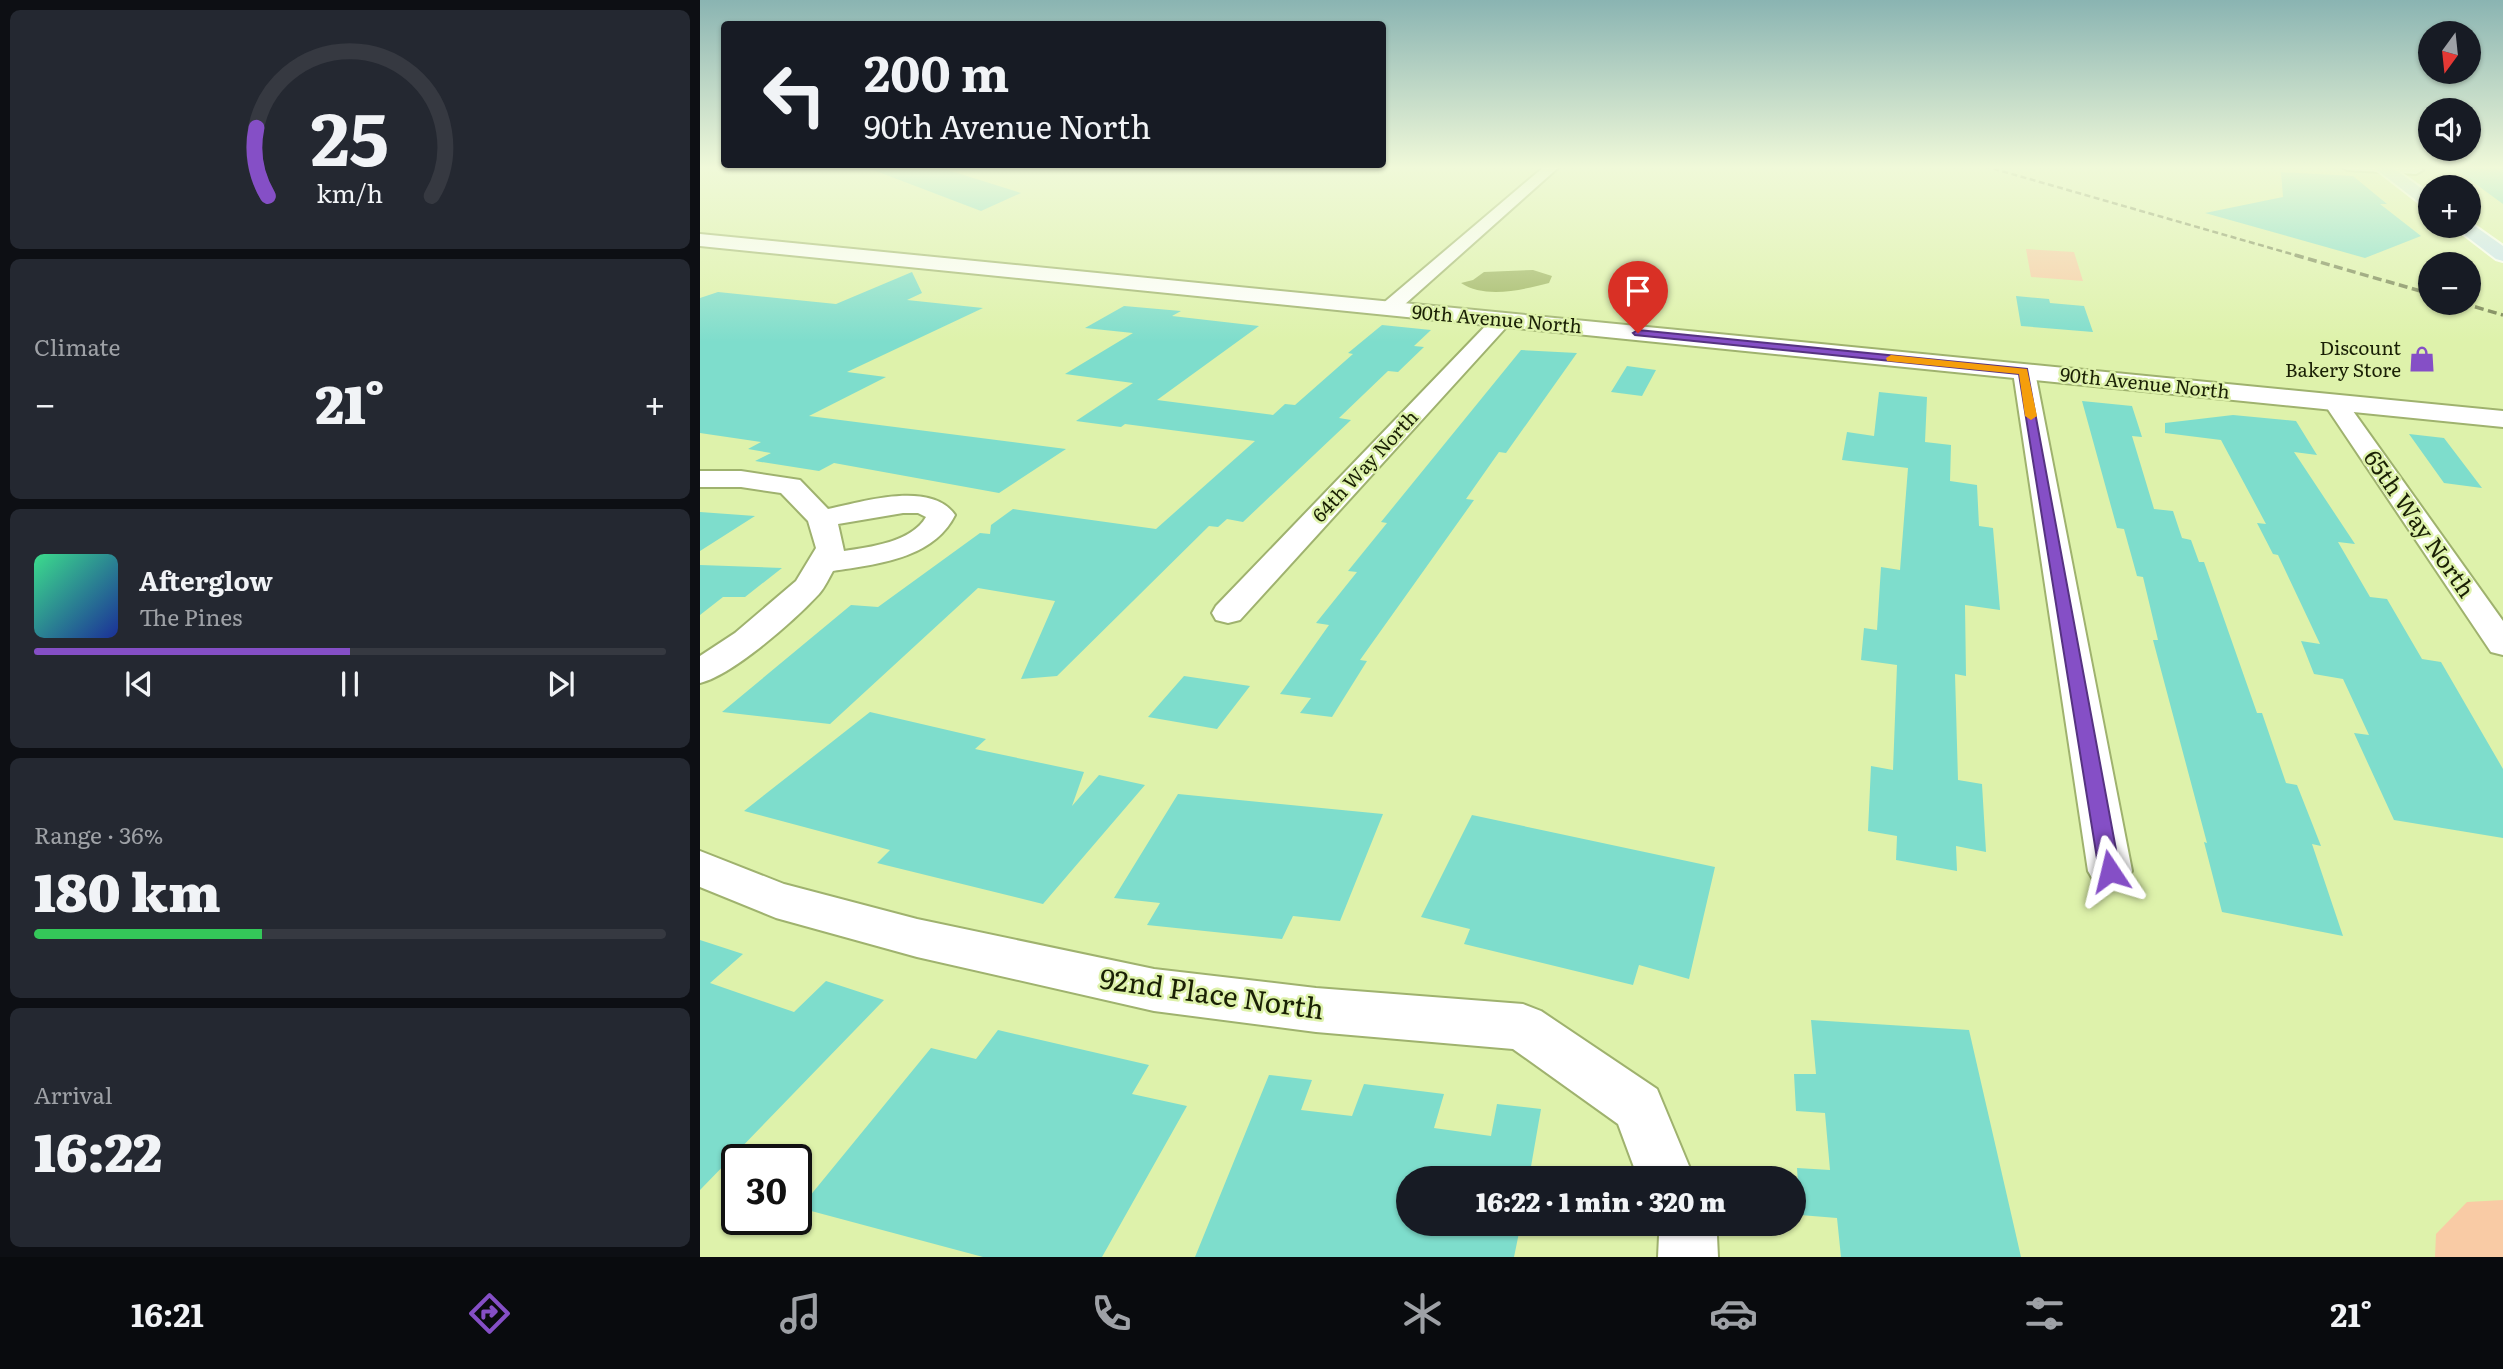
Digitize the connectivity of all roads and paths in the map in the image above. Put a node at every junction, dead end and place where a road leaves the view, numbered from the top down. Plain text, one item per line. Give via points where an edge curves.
1 (1485, 225) edge
2 (2481, 227) edge
3 (2503, 229) edge
4 (2479, 238) edge
5 (700, 240) edge
6 (2503, 256) edge
7 (1388, 309) junction
8 (1503, 319) junction
9 (2024, 372) junction
10 (2336, 402) junction
11 (2503, 419) edge
12 (700, 480) edge
13 (822, 519) junction
14 (822, 563) junction
15 (1228, 613) dead end
16 (2503, 645) edge
17 (700, 672) edge
18 (700, 868) edge
19 (2110, 871) dead end
20 (1661, 1166) edge
21 (1688, 1236) edge
22 (1688, 1257) edge

1 - 7 street
2 - 3 main road
4 - 6 main road
5 - 7 street, 90th Avenue North
7 - 8 street, 90th Avenue North
8 - 9 street, 90th Avenue North
8 - 15 street, 64th Way North
9 - 10 street, 90th Avenue North
9 - 19 street
10 - 11 street, 90th Avenue North
10 - 16 street, 65th Way North
12 - 13 street via 741,479 790,486
13 - 14 street via 831,548
13 - 14 street via 904,504 929,506 941,515 933,529 911,542
14 - 17 street via 808,587 747,640
18 - 20 street, 92nd Place North via 789,904 917,938 1154,990 1316,1010 1523,1027 1638,1107
21 - 22 street

